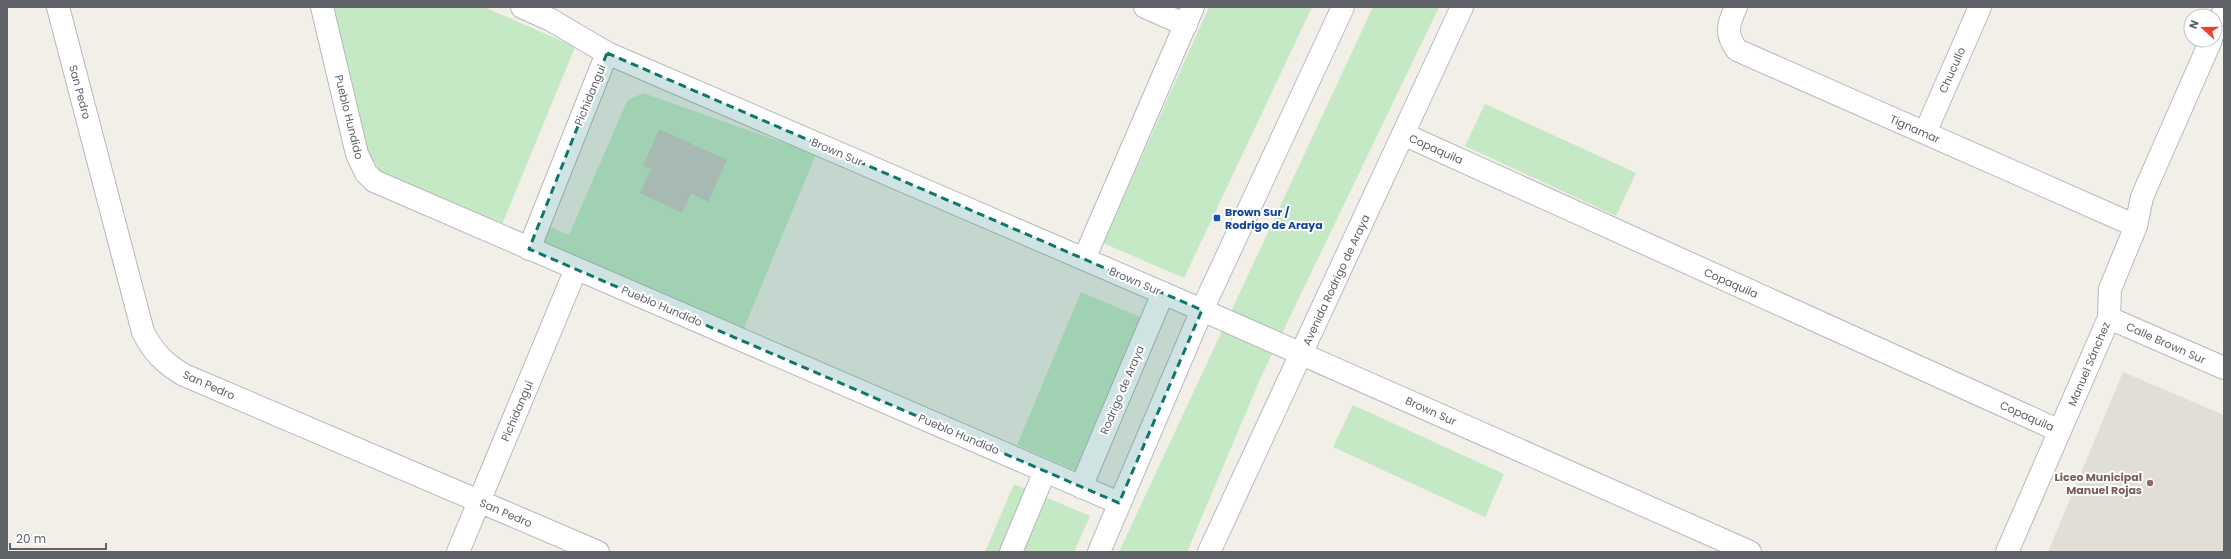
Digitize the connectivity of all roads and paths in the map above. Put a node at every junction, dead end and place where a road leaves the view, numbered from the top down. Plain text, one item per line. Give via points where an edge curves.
1 (58, 7) edge
2 (322, 7) edge
3 (522, 7) edge
4 (1145, 7) edge
5 (1342, 7) edge
6 (1462, 7) edge
7 (1736, 7) edge
8 (1980, 7) edge
9 (554, 14) edge
10 (1190, 16) edge
11 (2207, 48) edge
12 (607, 53) junction
13 (1925, 133) junction
14 (1403, 134) junction
15 (2136, 226) junction
16 (529, 249) junction
17 (1084, 259) junction
18 (576, 269) junction
19 (1163, 293) junction
20 (1202, 310) junction
21 (2109, 318) junction
22 (1302, 354) junction
23 (2224, 368) edge
24 (2060, 431) junction
25 (1045, 471) junction
26 (1081, 487) junction
27 (479, 501) junction
28 (1119, 503) junction
29 (458, 552) edge
30 (598, 552) edge
31 (1011, 552) edge
32 (1099, 552) edge
33 (1210, 552) edge
34 (1750, 552) edge
35 (2007, 552) edge

1 - 27 street, San Pedro via 143,332 157,355 169,367 184,375
2 - 16 street, Pueblo Hundido via 357,154 366,173 383,186
3 - 9 street, Brown Sur
4 - 10 street
5 - 20 street
6 - 14 street, Avenida Rodrigo de Araya
7 - 13 street, Tignamar via 1728,26 1728,34 1736,50
8 - 13 street, Chucullo
9 - 12 street, Brown Sur
10 - 17 street
11 - 15 street, Manuel Sánchez via 2142,197
12 - 16 street, Pichidangui
12 - 17 street, Brown Sur
13 - 15 street, Tignamar
14 - 22 street, Avenida Rodrigo de Araya
14 - 24 street, Copaquila
15 - 21 street, Manuel Sánchez via 2114,276
16 - 18 street, Pueblo Hundido
17 - 19 street, Brown Sur
18 - 25 street, Pueblo Hundido
18 - 27 street, Pichidangui
19 - 20 street, Brown Sur
19 - 26 street, Rodrigo de Araya
20 - 22 street, Brown Sur
20 - 28 street
21 - 23 street, Calle Brown Sur
21 - 24 street, Manuel Sánchez
22 - 33 street, Avenida Rodrigo de Araya
22 - 34 street, Brown Sur
24 - 35 street, Manuel Sánchez
25 - 26 street, Pueblo Hundido
25 - 31 street
26 - 28 street, Pueblo Hundido
27 - 29 street, Pichidangui
27 - 30 street, San Pedro
28 - 32 street

